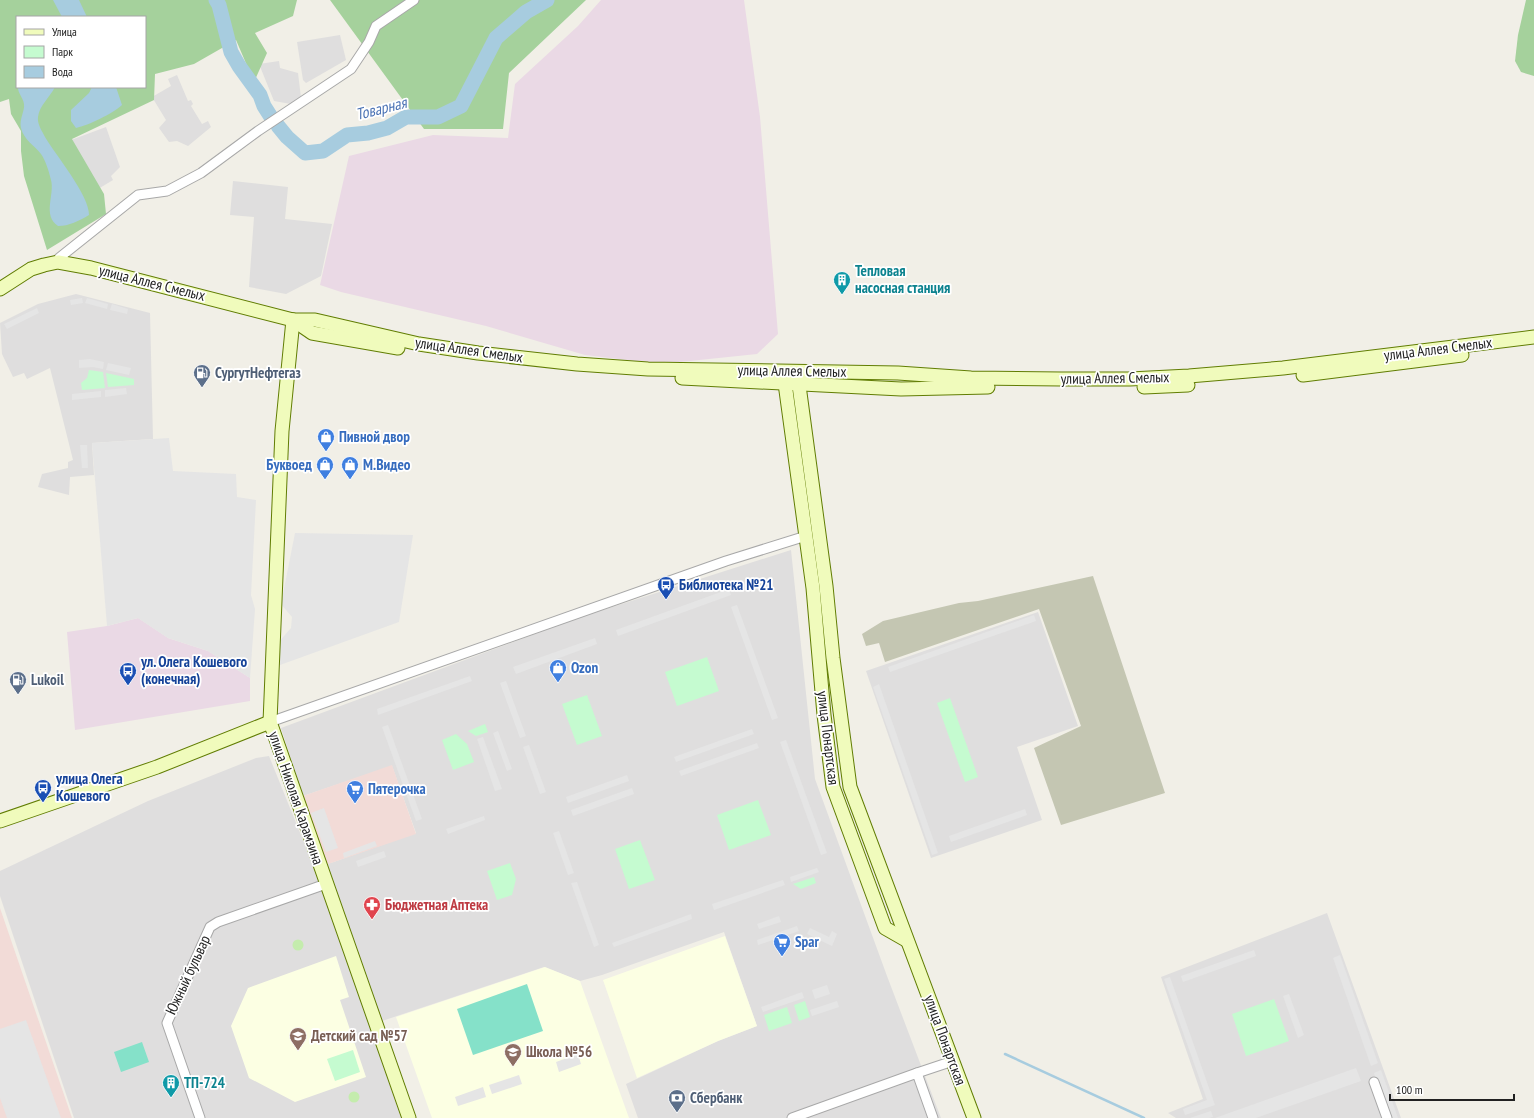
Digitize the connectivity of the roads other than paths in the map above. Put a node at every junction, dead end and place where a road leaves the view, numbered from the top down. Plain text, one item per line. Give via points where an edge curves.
1 (414, 0) edge
2 (58, 262) junction
3 (0, 289) edge
4 (293, 320) junction
5 (1534, 337) edge
6 (1534, 346) edge
7 (798, 371) junction
8 (784, 377) junction
9 (799, 385) junction
10 (806, 536) junction
11 (826, 586) junction
12 (813, 588) junction
13 (270, 722) junction
14 (0, 822) edge
15 (326, 884) junction
16 (900, 922) junction
17 (885, 928) junction
18 (906, 940) junction
19 (953, 1061) junction
20 (917, 1073) junction
21 (1374, 1082) dead end
22 (200, 1118) edge
23 (409, 1118) edge
24 (792, 1118) edge
25 (933, 1118) edge
26 (974, 1118) edge
27 (1387, 1118) edge

1 - 2 street via 376,26 351,69 258,131 201,173 167,191 138,195 59,258
2 - 3 main road, улица Аллея Смелых via 31,269
2 - 4 main road, улица Аллея Смелых via 91,268
4 - 8 main road, улица Аллея Смелых via 315,320 419,344 538,360
4 - 13 main road, улица Николая Карамзина via 282,431
5 - 7 main road, улица Аллея Смелых via 1283,368 1130,379 971,378 898,373
6 - 9 main road via 1286,377 1166,387 901,389
7 - 8 main road, улица Аллея Смелых
7 - 9 main road, улица Понартская
8 - 9 main road
8 - 10 main road, улица Понартская
9 - 11 main road, улица Понартская
10 - 12 main road, улица Понартская
10 - 13 street via 674,579
11 - 12 main road
11 - 16 main road, улица Понартская via 850,787
12 - 17 main road, улица Понартская via 833,787
13 - 14 main road via 157,768
13 - 15 main road, улица Николая Карамзина
15 - 22 street, Южный бульвар via 210,927 167,1023
15 - 23 main road, улица Николая Карамзина
16 - 17 main road
16 - 18 main road, улица Понартская
17 - 18 main road
18 - 19 main road, улица Понартская
19 - 20 street
19 - 26 main road, улица Понартская
20 - 24 street
20 - 25 street
21 - 27 street

